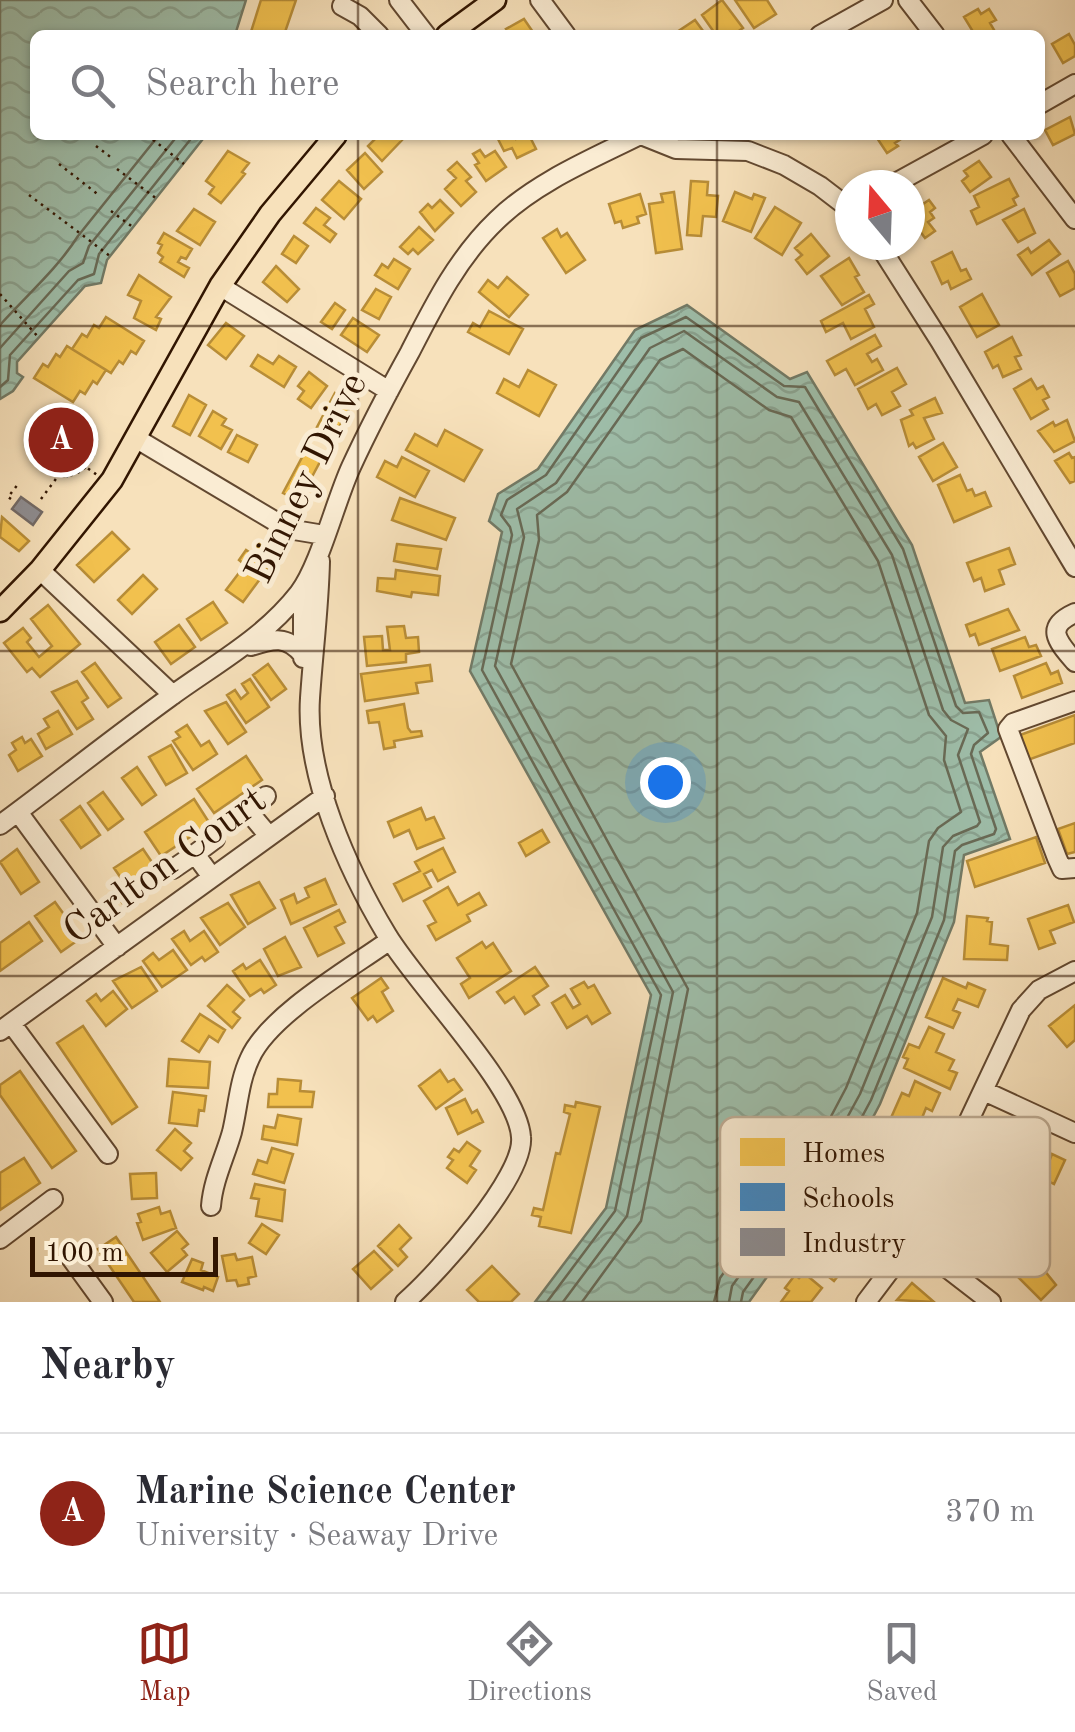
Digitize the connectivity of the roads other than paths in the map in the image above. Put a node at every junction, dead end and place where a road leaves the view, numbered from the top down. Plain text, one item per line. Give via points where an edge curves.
1 (399, 0) edge
2 (495, 0) edge
3 (540, 0) edge
4 (883, 0) edge
5 (908, 0) edge
6 (342, 6) dead end
7 (372, 30) edge
8 (422, 30) edge
9 (455, 30) edge
10 (562, 30) edge
11 (829, 30) edge
12 (931, 30) edge
13 (1075, 84) edge
14 (1045, 101) edge
15 (331, 140) edge
16 (630, 140) edge
17 (653, 140) edge
18 (974, 140) edge
19 (1014, 140) edge
20 (919, 170) edge
21 (835, 198) edge
22 (1075, 218) edge
23 (889, 260) edge
24 (220, 286) junction
25 (389, 391) junction
26 (138, 439) junction
27 (322, 541) junction
28 (1075, 567) edge
29 (40, 570) junction
30 (303, 588) junction
31 (0, 611) edge
32 (1075, 612) edge
33 (241, 650) junction
34 (303, 656) junction
35 (1075, 662) edge
36 (173, 695) junction
37 (310, 698) junction
38 (1075, 701) edge
39 (266, 796) dead end
40 (325, 796) junction
41 (18, 812) junction
42 (0, 825) edge
43 (269, 836) junction
44 (216, 839) dead end
45 (195, 854) junction
46 (1075, 868) edge
47 (174, 869) dead end
48 (212, 877) junction
49 (390, 940) junction
50 (117, 947) junction
51 (1075, 971) edge
52 (6, 1027) edge
53 (984, 1091) junction
54 (972, 1117) edge
55 (1040, 1117) edge
56 (1050, 1121) edge
57 (1075, 1133) edge
58 (108, 1154) dead end
59 (54, 1199) dead end
60 (211, 1206) dead end
61 (0, 1239) edge
62 (71, 1258) dead end
63 (885, 1277) edge
64 (959, 1277) edge
65 (103, 1302) edge
66 (405, 1302) edge
67 (866, 1302) edge
68 (991, 1302) edge

1 - 8 street
2 - 9 main road
3 - 10 street
4 - 11 street
5 - 12 street
6 - 7 street
13 - 14 street
15 - 24 main road
16 - 25 street, Binney Drive via 544,185 498,219 448,279
17 - 21 street via 676,149 748,151
18 - 20 street
19 - 22 street
23 - 28 street
24 - 25 street
24 - 26 main road
25 - 27 street, Binney Drive
26 - 27 street via 288,529
26 - 29 main road
27 - 30 street, Binney Drive
27 - 37 street
29 - 31 main road
29 - 36 street
30 - 33 street, Binney Drive
30 - 34 street
32 - 35 street via 1060,620 1055,634
33 - 34 street via 287,640
33 - 36 street, Binney Drive
34 - 37 street
36 - 41 street, Binney Drive
37 - 40 street
38 - 46 street via 1008,729 1062,869
39 - 43 street via 241,815
40 - 43 street, Carlton Court
40 - 49 street via 349,862
41 - 42 street, Binney Drive
41 - 50 street
43 - 48 street, Carlton Court
44 - 45 street
45 - 47 street
45 - 48 street
48 - 50 street, Carlton Court
49 - 60 street via 288,1013 251,1055
49 - 66 street via 512,1104 522,1139 507,1184
50 - 52 street, Carlton Court
51 - 53 street via 1039,990 1022,1010
52 - 58 street
53 - 54 street
53 - 55 street
56 - 57 street
59 - 61 street
62 - 65 street
63 - 67 street
64 - 68 street

